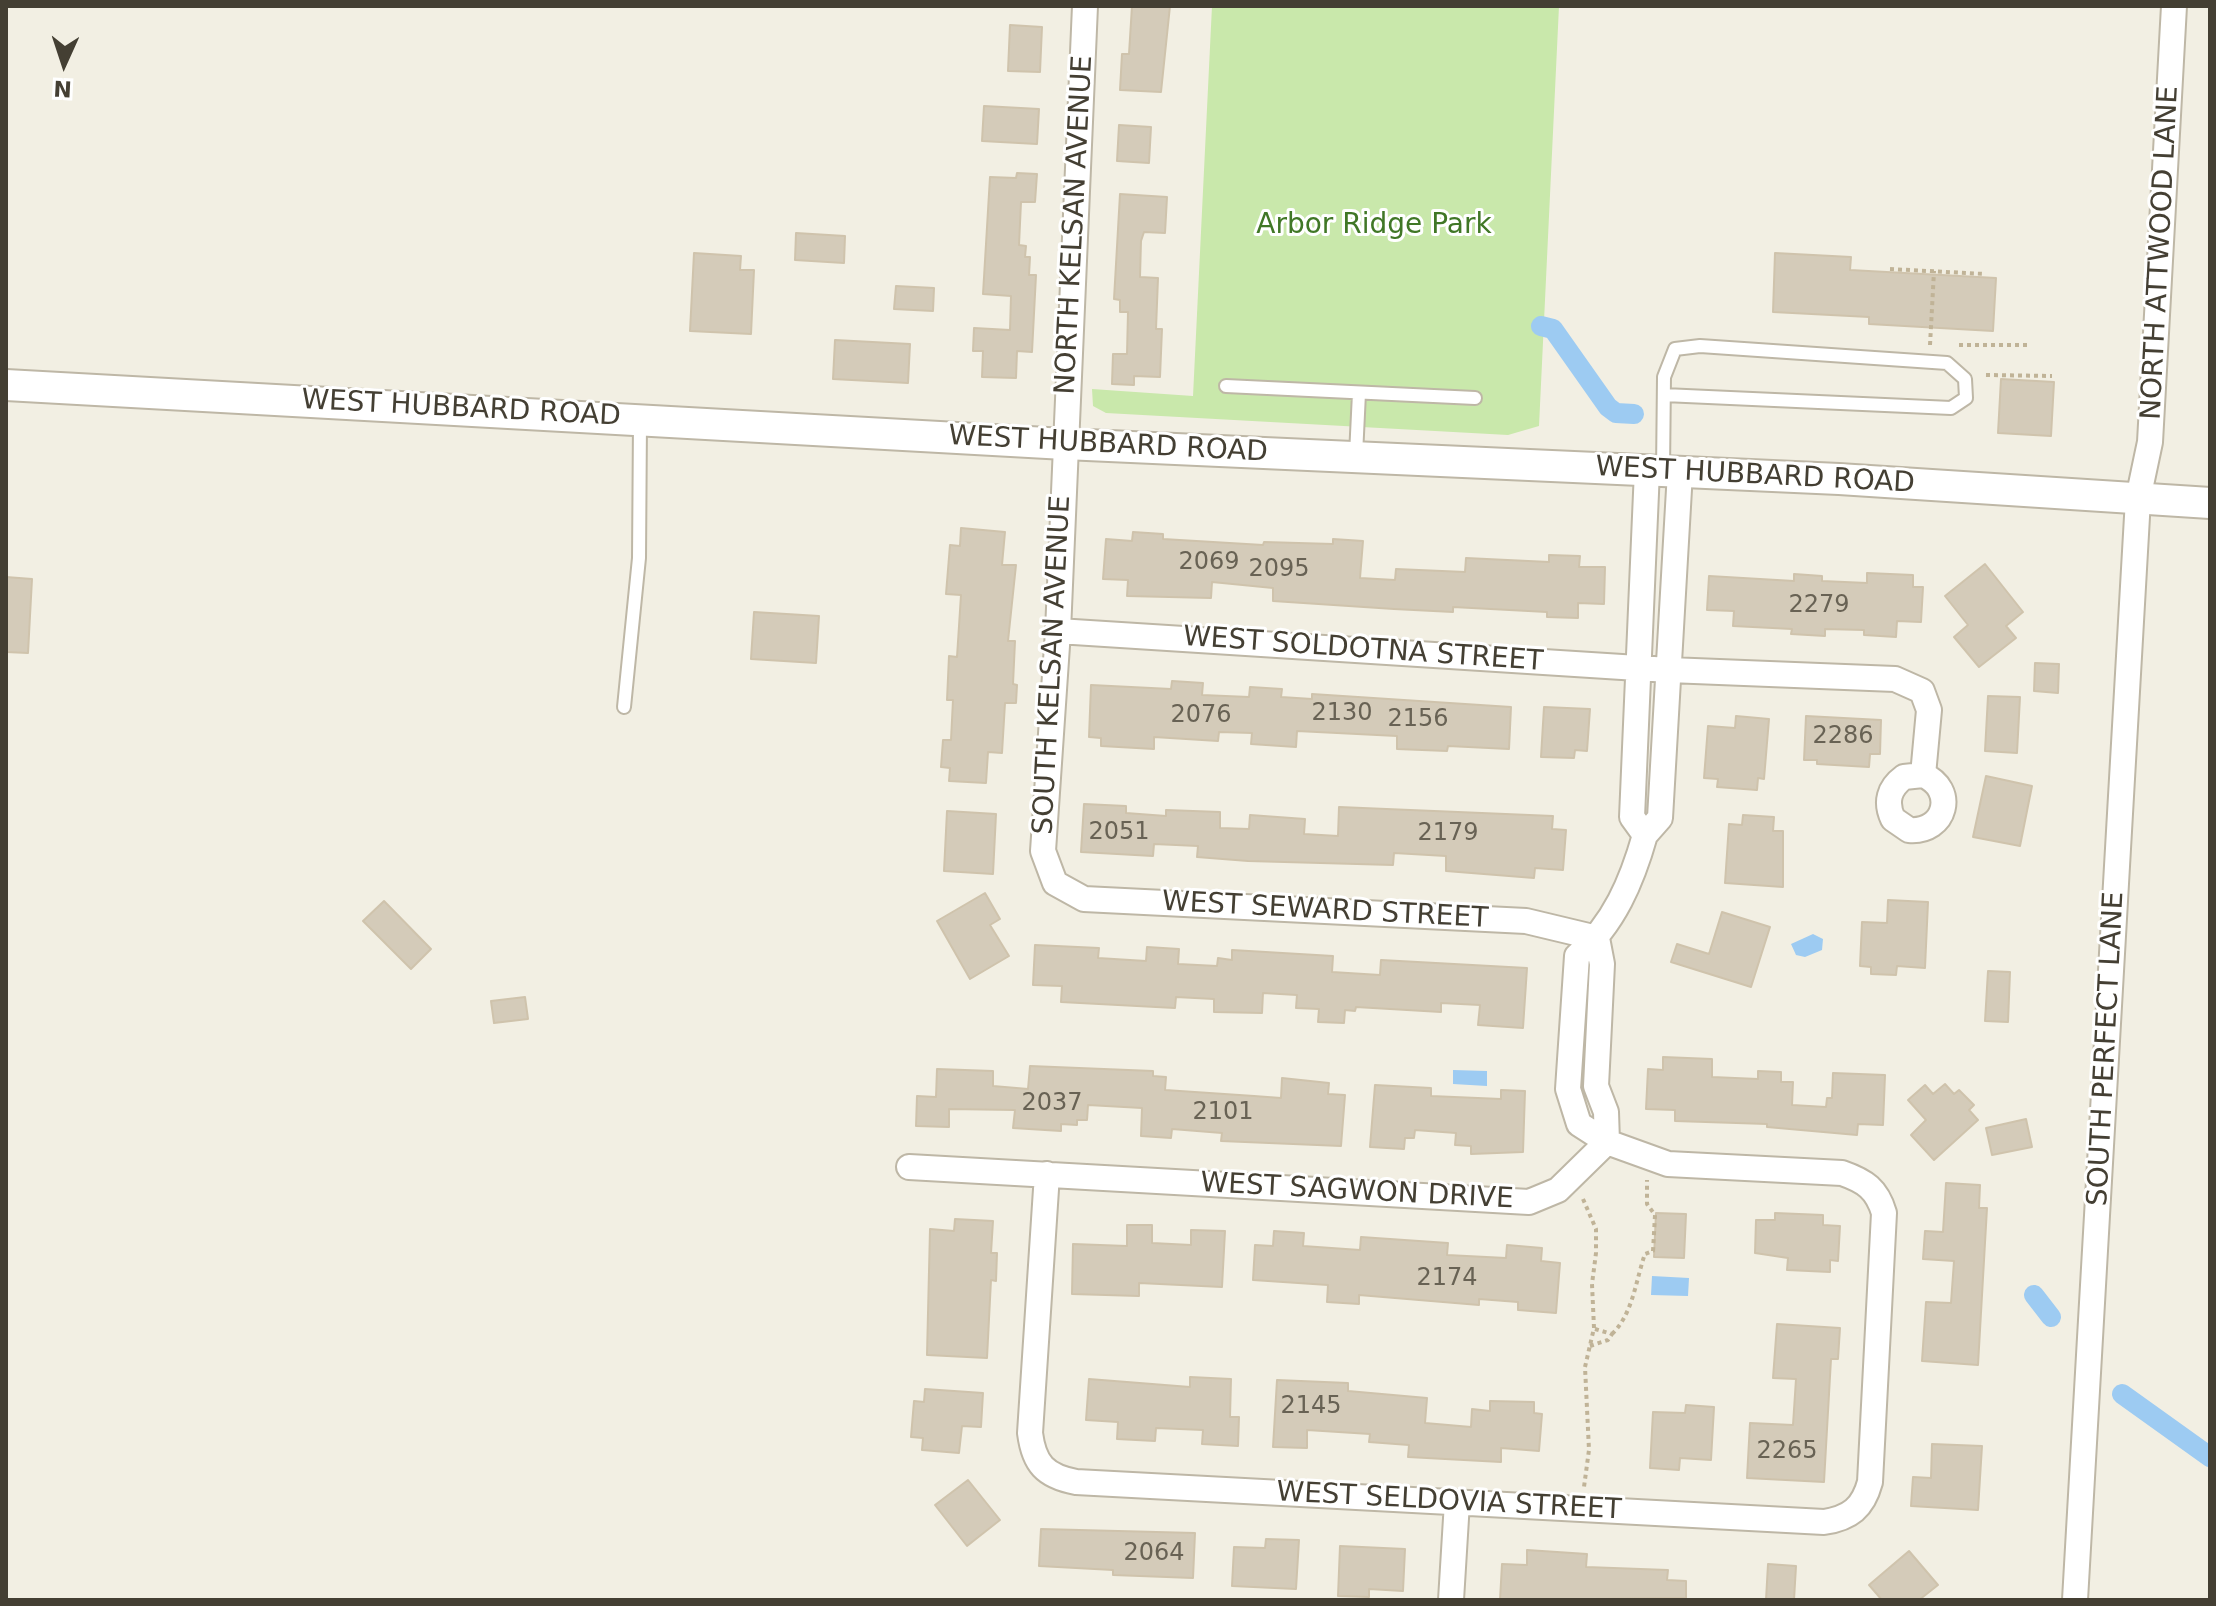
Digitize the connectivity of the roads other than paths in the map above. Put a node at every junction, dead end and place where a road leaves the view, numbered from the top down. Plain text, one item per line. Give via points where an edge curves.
1 (1085, 6) edge
2 (2174, 6) edge
3 (6, 385) edge
4 (1226, 386) dead end
5 (1359, 393) junction
6 (1664, 395) junction
7 (1475, 398) dead end
8 (640, 419) junction
9 (1065, 444) junction
10 (1356, 458) junction
11 (1663, 471) junction
12 (2138, 499) junction
13 (2210, 503) edge
14 (1058, 631) junction
15 (1639, 668) junction
16 (1669, 670) junction
17 (624, 707) dead end
18 (1923, 775) dead end
19 (1645, 835) junction
20 (1055, 883) joint
21 (1597, 938) junction
22 (1607, 1142) junction
23 (909, 1167) dead end
24 (1047, 1174) junction
25 (1457, 1502) junction
26 (1451, 1600) edge
27 (2075, 1600) edge

1 - 9 street, NORTH KELSAN AVENUE
2 - 12 street, NORTH ATTWOOD LANE via 2150,442
3 - 8 street, WEST HUBBARD ROAD
4 - 5 lane
5 - 7 lane
5 - 10 lane
6 - 6 lane via 1951,408 1966,398 1965,379 1947,363 1700,346 1675,349 1664,377
6 - 11 lane
8 - 9 street, WEST HUBBARD ROAD
8 - 17 lane via 639,558
9 - 10 street, WEST HUBBARD ROAD
9 - 14 street, SOUTH KELSAN AVENUE
10 - 11 street, WEST HUBBARD ROAD
11 - 12 street, WEST HUBBARD ROAD
11 - 15 street
11 - 16 street
12 - 13 street, WEST HUBBARD ROAD
12 - 27 street, SOUTH PERFECT LANE
14 - 15 street, WEST SOLDOTNA STREET
14 - 20 street, SOUTH KELSAN AVENUE via 1043,851
15 - 16 street, WEST SOLDOTNA STREET
15 - 19 street via 1632,817
16 - 18 street, WEST SOLDOTNA STREET via 1895,679 1922,691 1929,710
16 - 19 street via 1660,818
19 - 21 street via 1626,891
20 - 21 street, WEST SEWARD STREET via 1084,899 1526,921
21 - 22 street via 1577,956 1568,1089 1579,1124
22 - 24 street, WEST SAGWON DRIVE via 1558,1190 1529,1202
22 - 25 street, WEST SELDOVIA STREET via 1668,1164 1842,1173 1872,1187 1884,1213 1870,1482 1858,1509 1824,1522
23 - 24 street, WEST SAGWON DRIVE
24 - 25 street, WEST SELDOVIA STREET via 1030,1433 1040,1467 1076,1482
25 - 26 street

